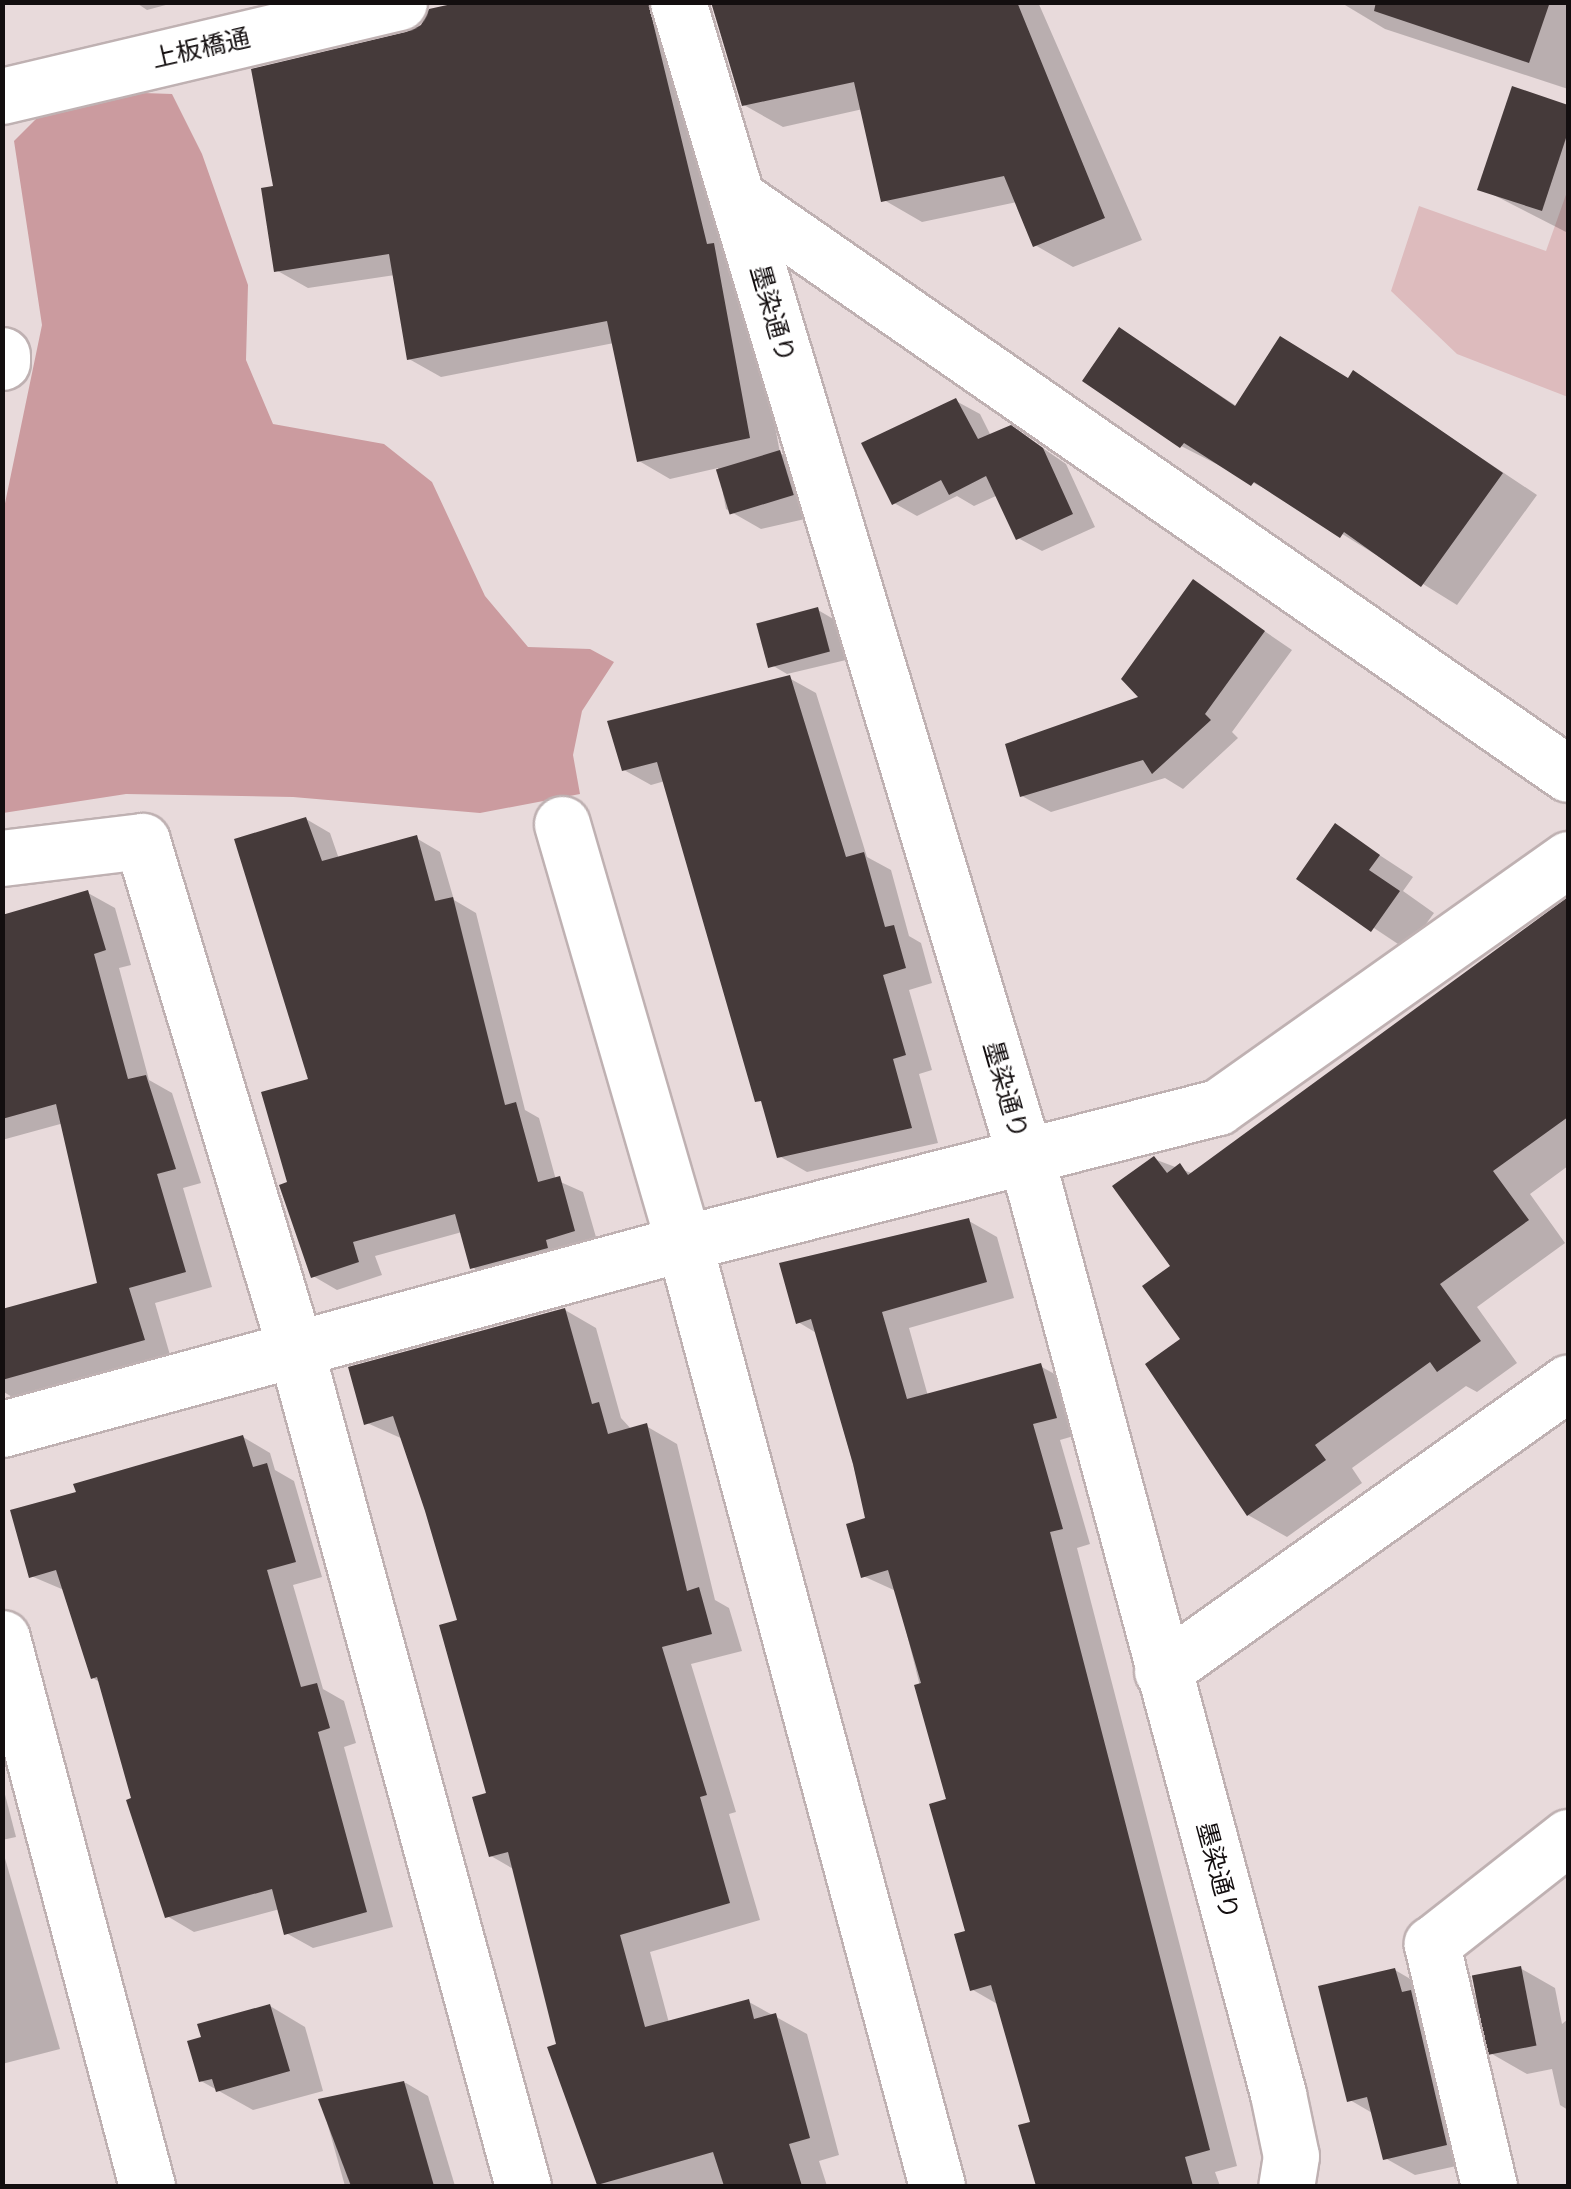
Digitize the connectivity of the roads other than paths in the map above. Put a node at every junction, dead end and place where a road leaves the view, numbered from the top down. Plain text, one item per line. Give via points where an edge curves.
1 (400, 2) edge
2 (678, 2) edge
3 (2, 96) edge
4 (738, 198) junction
5 (1568, 774) edge
6 (562, 824) dead end
7 (2, 858) edge
8 (1568, 859) edge
9 (1026, 1161) junction
10 (684, 1243) junction
11 (296, 1352) junction
12 (1568, 1382) edge
13 (2, 1429) edge
14 (2, 1638) edge
15 (1162, 1671) junction
16 (1568, 1837) edge
17 (147, 2186) edge
18 (523, 2186) edge
19 (936, 2186) edge
20 (1286, 2186) edge
21 (1489, 2186) edge

1 - 3 street, 上板橋通
2 - 4 street, 墨染通り
4 - 5 street
4 - 9 street, 墨染通り
6 - 10 street
7 - 11 street via 142,841
8 - 9 street via 1218,1107
9 - 10 street
9 - 15 street, 墨染通り
10 - 11 street
10 - 19 street
11 - 13 street
11 - 18 street
12 - 15 street
14 - 17 street
15 - 20 street, 墨染通り via 1278,2094 1291,2156
16 - 21 street via 1432,1944

